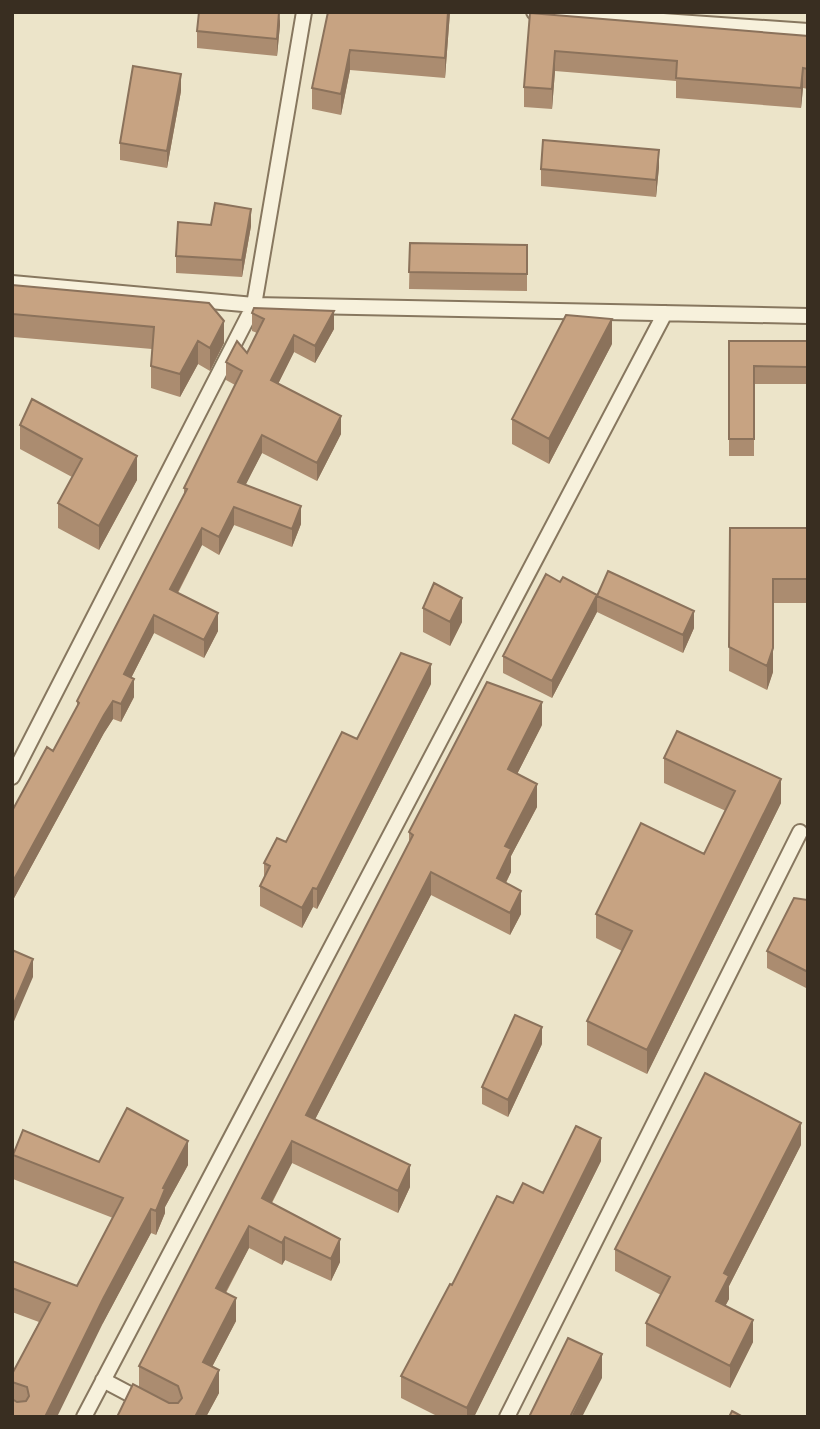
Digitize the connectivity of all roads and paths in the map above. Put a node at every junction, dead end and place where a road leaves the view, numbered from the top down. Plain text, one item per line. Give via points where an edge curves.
1 (304, 12) edge
2 (534, 12) edge
3 (808, 31) edge
4 (12, 283) edge
5 (254, 305) junction
6 (665, 313) junction
7 (808, 316) edge
8 (12, 777) edge
9 (800, 832) dead end
10 (103, 1380) junction
11 (85, 1417) edge
12 (173, 1417) edge
13 (507, 1417) edge

1 - 5 lane
2 - 3 lane
4 - 5 lane
5 - 6 lane
5 - 8 lane
6 - 7 lane
6 - 10 lane
9 - 13 lane
10 - 11 lane
10 - 12 lane

